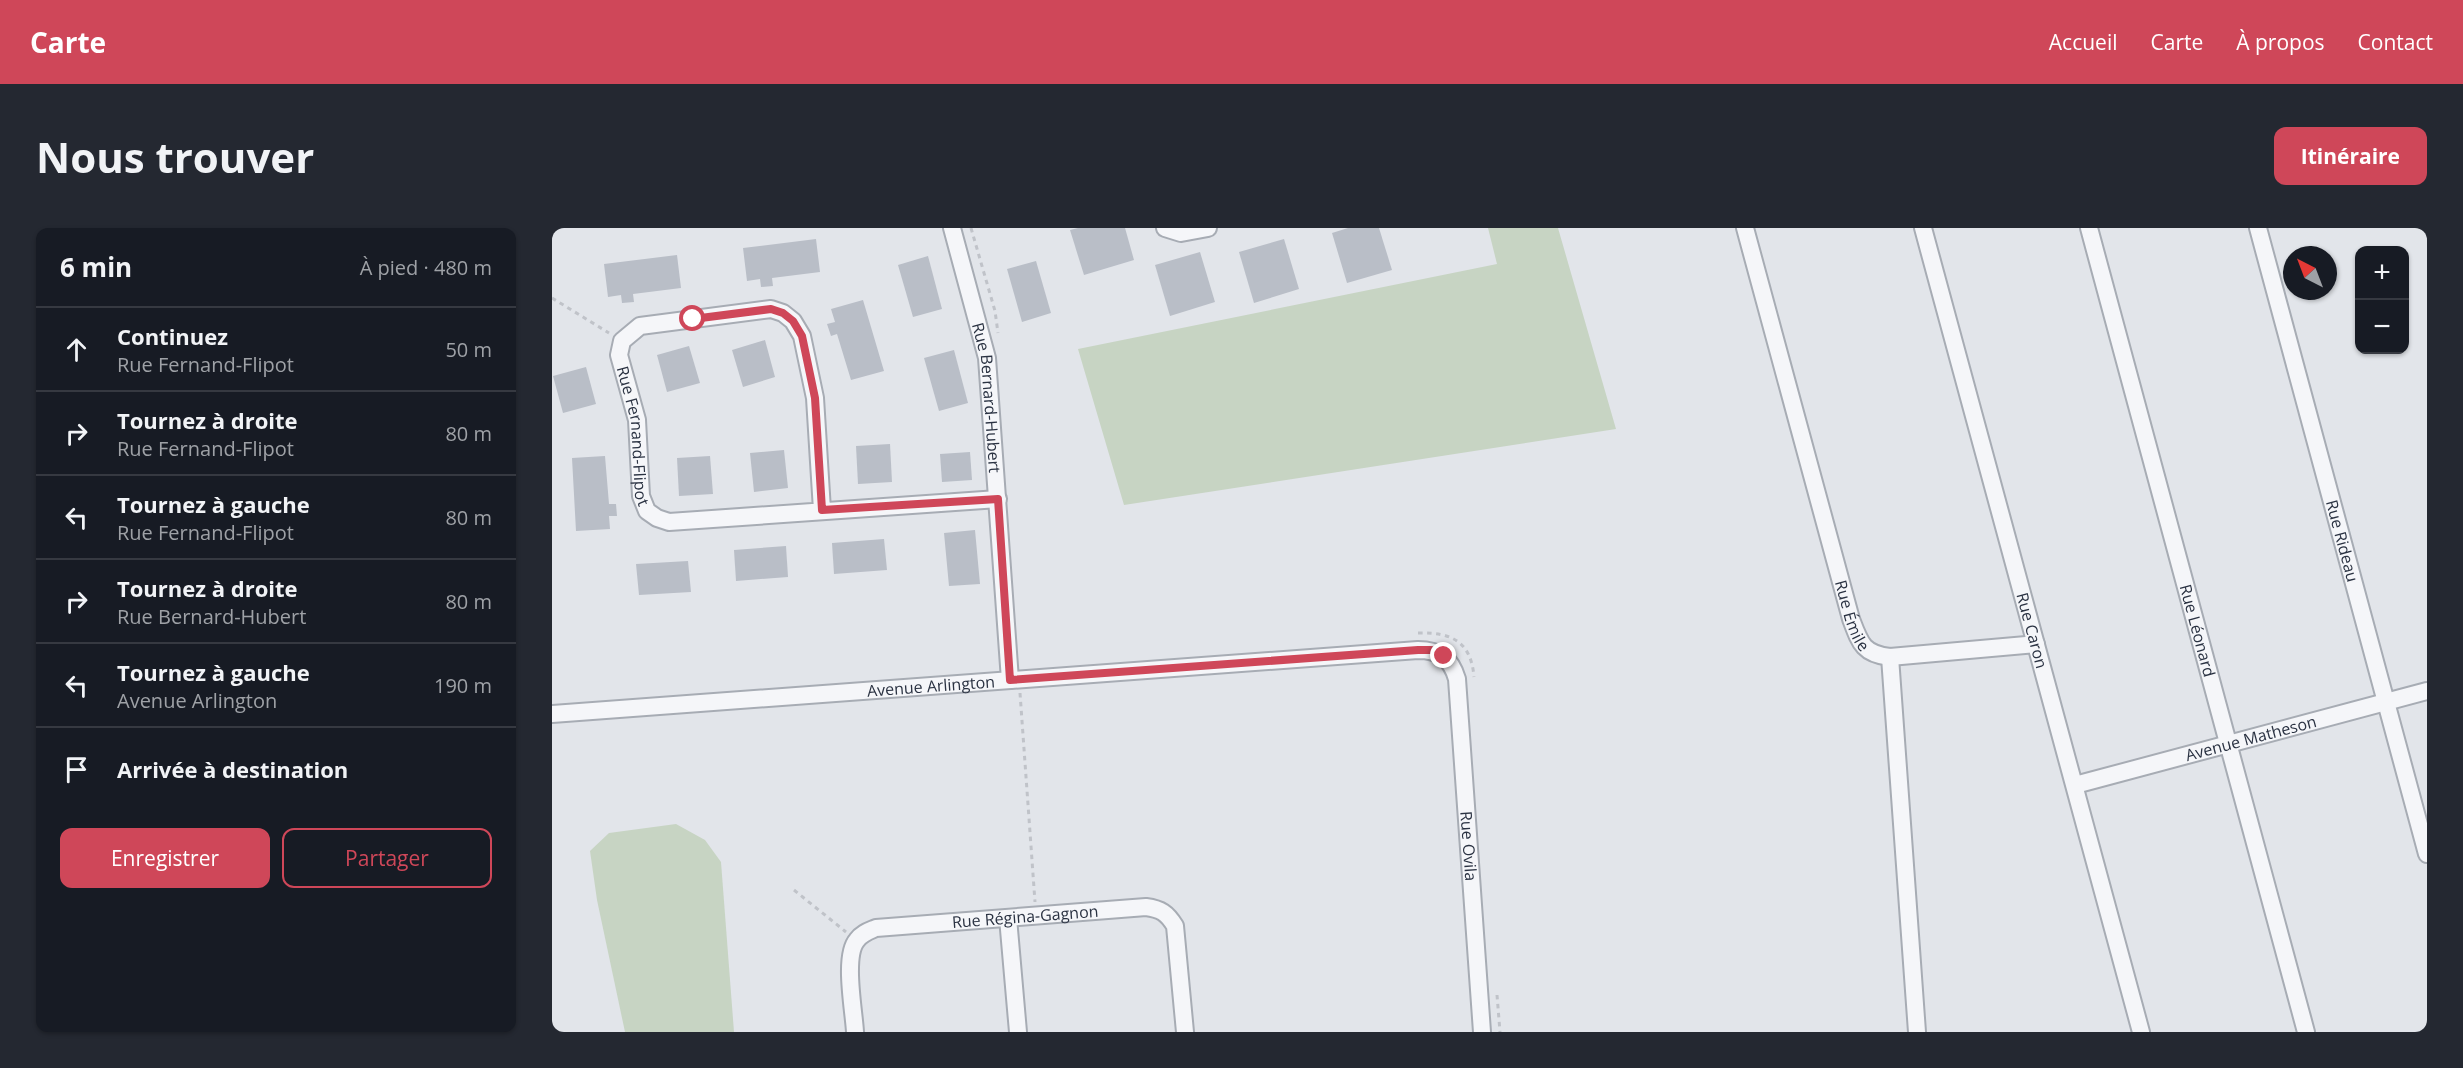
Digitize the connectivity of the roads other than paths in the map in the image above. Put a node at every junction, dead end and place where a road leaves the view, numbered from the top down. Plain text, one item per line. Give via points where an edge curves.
1 (952, 228) edge
2 (1165, 228) edge
3 (1208, 228) edge
4 (1745, 228) edge
5 (1923, 228) edge
6 (2089, 228) edge
7 (2258, 228) edge
8 (998, 499) junction
9 (822, 510) junction
10 (2036, 644) junction
11 (1890, 657) junction
12 (1450, 662) joint
13 (1015, 686) junction
14 (2427, 691) edge
15 (2386, 702) junction
16 (552, 714) edge
17 (2229, 743) junction
18 (2075, 785) junction
19 (2427, 854) edge
20 (1008, 918) junction
21 (855, 1032) edge
22 (1018, 1032) edge
23 (1185, 1032) edge
24 (1482, 1032) edge
25 (1917, 1032) edge
26 (2141, 1032) edge
27 (2306, 1032) edge

1 - 8 street, Rue Bernard-Hubert via 987,358
2 - 3 street via 1181,234
4 - 11 street, Rue Émile via 1851,619 1864,647 1874,656
5 - 10 street, Rue Caron
6 - 17 street, Rue Léonard
7 - 15 street, Rue Rideau
8 - 9 street, Rue Fernand-Flipot
8 - 13 street, Rue Bernard-Hubert
9 - 9 street, Rue Fernand-Flipot via 669,522 647,510 641,496 637,420 620,355 622,341 640,326 771,309 793,321 802,336 815,398
10 - 11 street
10 - 18 street, Rue Caron
11 - 25 street, Rue Émile
12 - 13 street, Avenue Arlington via 1440,653 1418,650
12 - 24 street, Rue Ovila via 1457,679
13 - 16 street, Avenue Arlington
14 - 15 street, Avenue Matheson
15 - 17 street, Avenue Matheson
15 - 19 street, Rue Rideau
17 - 18 street, Avenue Matheson
17 - 27 street, Rue Léonard
18 - 26 street, Rue Caron
20 - 21 street, Rue Régina-Gagnon via 865,932 856,940 850,961
20 - 22 street
20 - 23 street, Rue Régina-Gagnon via 1159,909 1175,926

